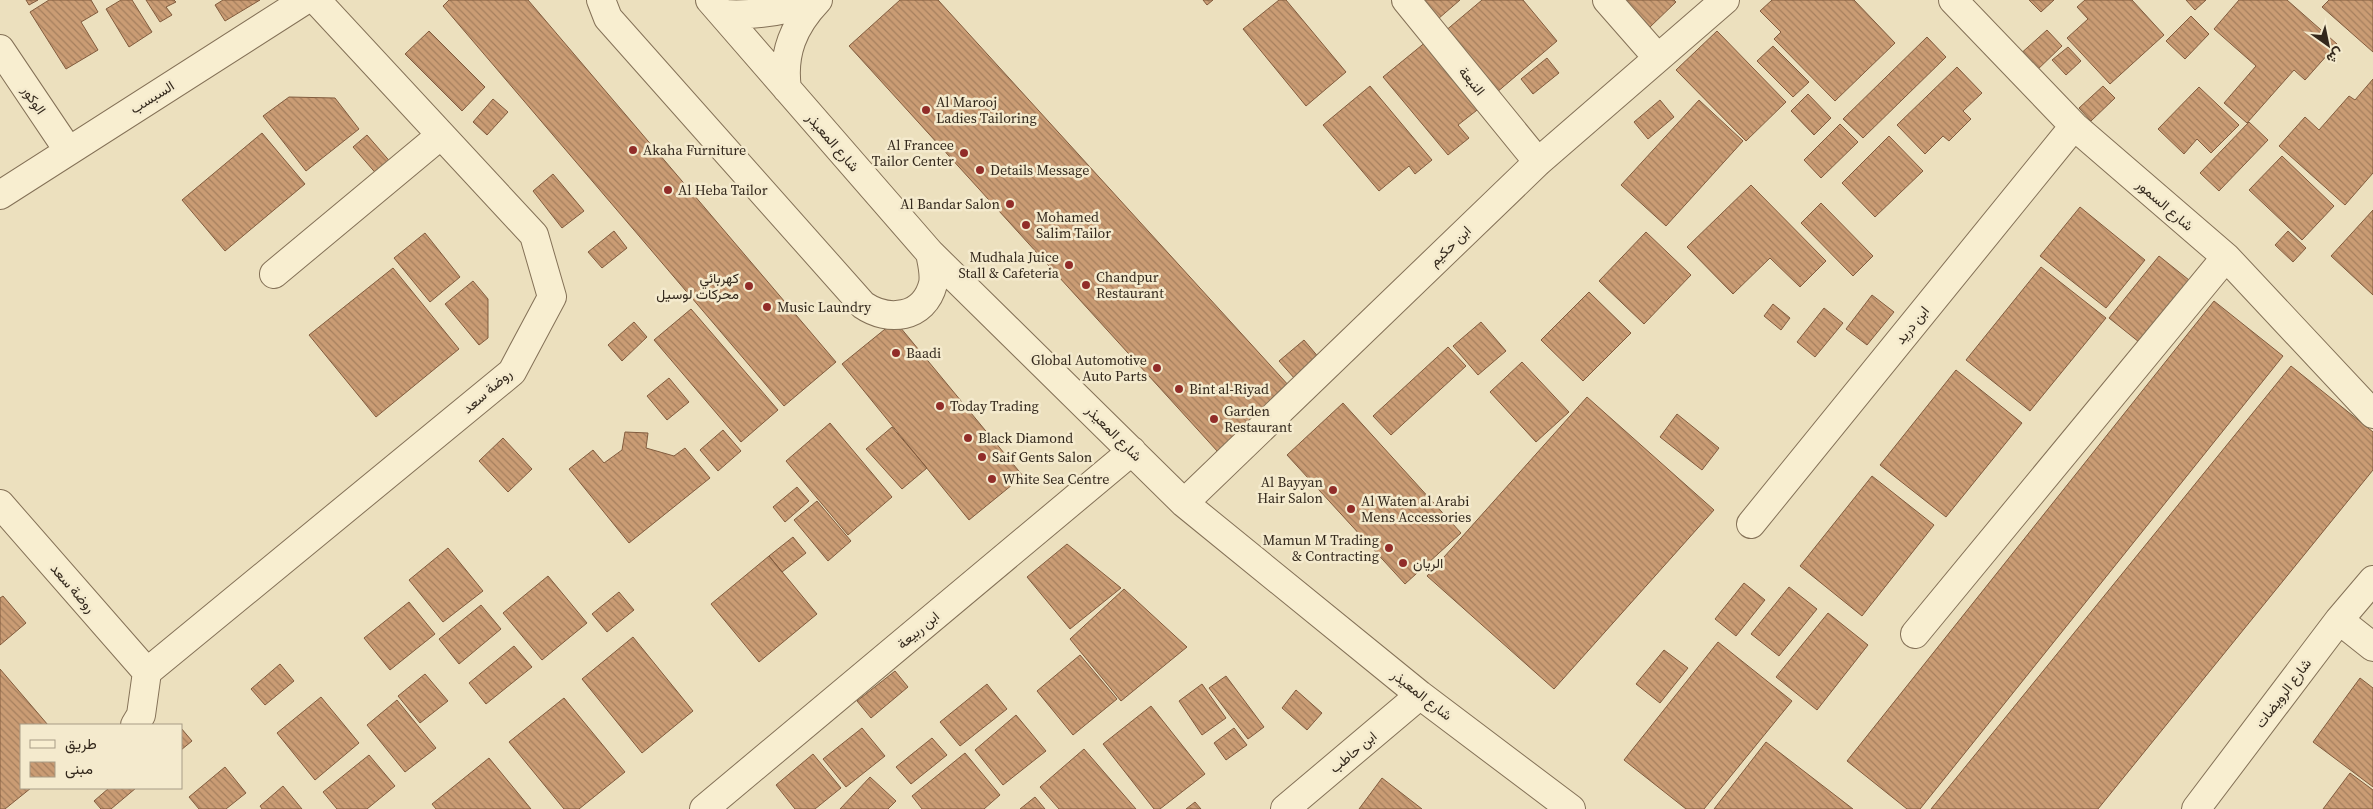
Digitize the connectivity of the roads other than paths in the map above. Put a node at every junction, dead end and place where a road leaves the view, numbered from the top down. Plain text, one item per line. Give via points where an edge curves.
1 (305, 0) edge
2 (316, 0) edge
3 (601, 0) edge
4 (817, 0) edge
5 (1406, 0) edge
6 (1607, 0) edge
7 (1725, 0) edge
8 (1953, 0) edge
9 (717, 7) edge
10 (0, 49) edge
11 (1657, 58) junction
12 (787, 89) junction
13 (2074, 126) junction
14 (441, 135) junction
15 (68, 150) junction
16 (1538, 162) junction
17 (0, 195) edge
18 (930, 253) junction
19 (2226, 257) junction
20 (274, 274) dead end
21 (2373, 414) edge
22 (1132, 451) junction
23 (1184, 502) junction
24 (0, 504) edge
25 (1751, 524) dead end
26 (2373, 580) edge
27 (2339, 620) junction
28 (1914, 634) dead end
29 (2373, 647) edge
30 (147, 672) junction
31 (1420, 695) junction
32 (136, 724) edge
33 (704, 809) edge
34 (1285, 809) edge
35 (1571, 809) edge
36 (2196, 809) edge

1 - 15 street, السبسب
2 - 14 street, روضة سعد
3 - 18 street via 608,18 863,305 875,313 889,316 903,315 916,308 933,284
4 - 9 street via 763,14
4 - 12 street via 789,44 785,74
5 - 16 street, النبعة
6 - 11 street
7 - 11 street, ابن حكيم
8 - 13 street, شارع السمور
9 - 12 street, شارع المعيذر
10 - 15 street, الوكور
11 - 16 street, ابن حكيم
12 - 18 street, شارع المعيذر
13 - 19 street, شارع السمور
13 - 25 street, ابن دريد
14 - 20 street
14 - 30 street, روضة سعد via 534,235 552,297 512,372
15 - 17 street, السبسب
16 - 23 street, ابن حكيم
18 - 22 street, شارع المعيذر
19 - 21 street, شارع السمور
19 - 28 street
22 - 23 street, شارع المعيذر
22 - 33 street, ابن ربيعة
23 - 31 street, شارع المعيذر
24 - 30 street, روضة سعد
26 - 27 street, شارع الرويضات
27 - 29 street
27 - 36 street, شارع الرويضات
30 - 32 street via 141,715
31 - 34 street, ابن حاطب
31 - 35 street, شارع المعيذر

